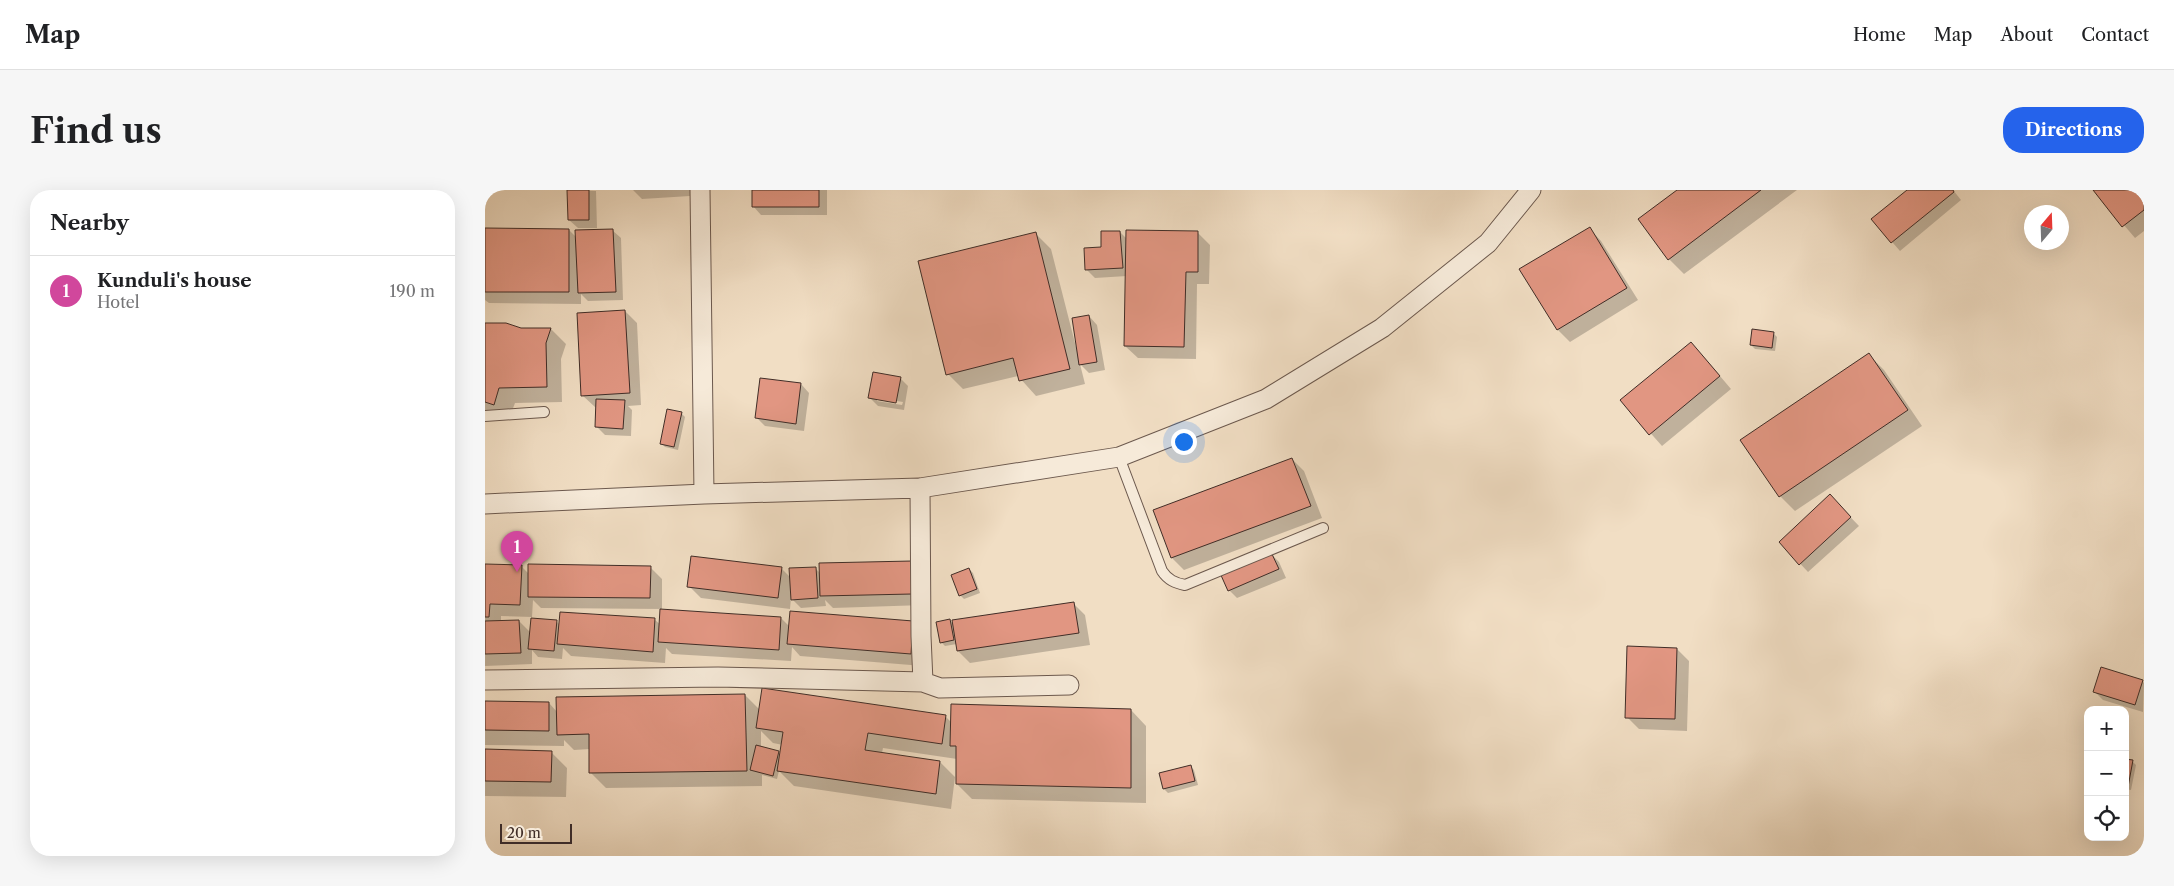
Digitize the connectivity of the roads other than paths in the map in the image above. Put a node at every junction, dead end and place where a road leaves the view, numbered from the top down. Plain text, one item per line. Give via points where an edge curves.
1 (700, 190) edge
2 (1531, 190) edge
3 (544, 412) dead end
4 (485, 416) edge
5 (1119, 457) junction
6 (920, 488) junction
7 (704, 494) junction
8 (485, 504) edge
9 (1323, 528) dead end
10 (485, 680) edge
11 (923, 682) junction
12 (1069, 685) dead end

1 - 7 street
2 - 5 street via 1488,243 1382,328 1266,399
3 - 4 lane
5 - 6 street
5 - 9 lane via 1162,571 1179,584 1185,585
6 - 7 street
6 - 11 street
7 - 8 street
10 - 11 street via 718,677
11 - 12 street via 940,688

